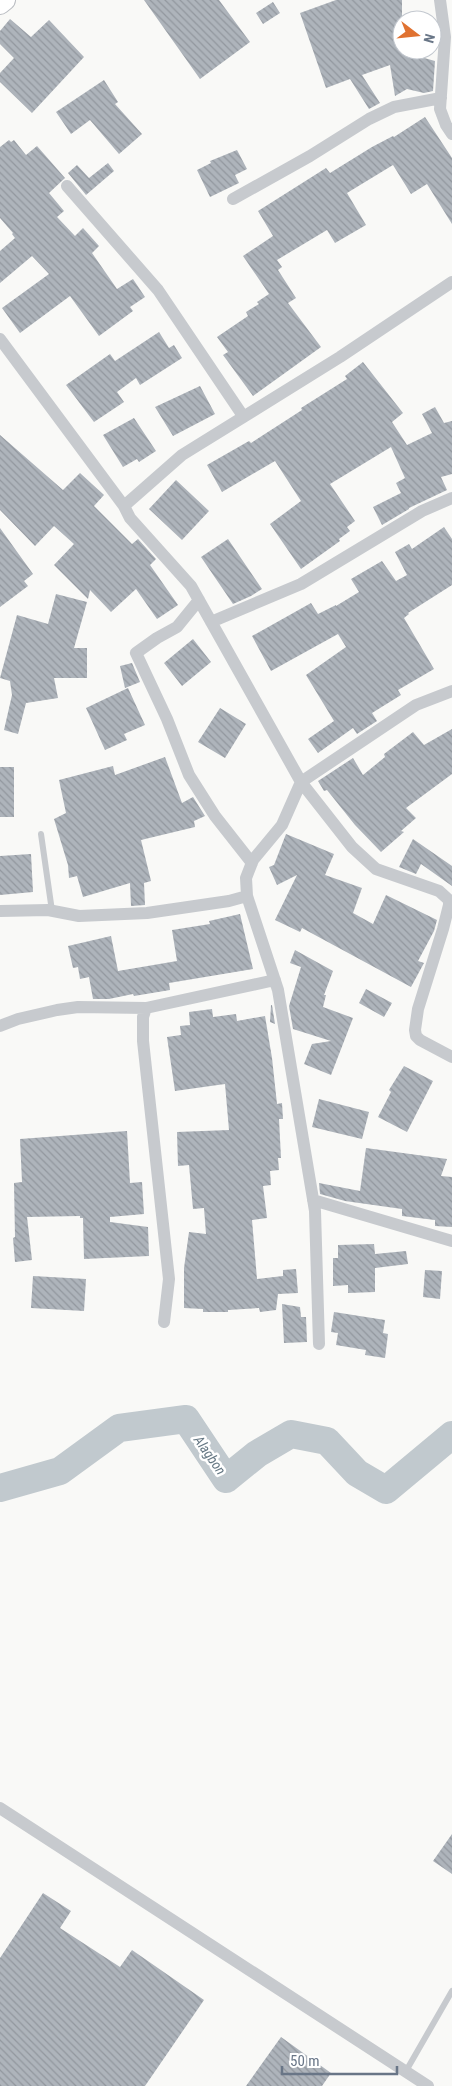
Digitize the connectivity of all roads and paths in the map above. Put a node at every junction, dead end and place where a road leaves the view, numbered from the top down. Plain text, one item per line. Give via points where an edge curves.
1 (5, 0) edge
2 (440, 0) edge
3 (0, 4) edge
4 (448, 34) edge
5 (441, 98) junction
6 (452, 134) edge
7 (67, 186) dead end
8 (233, 199) dead end
9 (452, 282) edge
10 (0, 339) edge
11 (243, 416) junction
12 (451, 500) edge
13 (124, 506) junction
14 (199, 600) junction
15 (211, 622) junction
16 (452, 691) edge
17 (301, 782) junction
18 (41, 834) dead end
19 (252, 863) junction
20 (449, 893) edge
21 (247, 896) junction
22 (0, 911) edge
23 (52, 911) junction
24 (275, 980) junction
25 (146, 1008) junction
26 (0, 1026) edge
27 (452, 1057) edge
28 (313, 1200) junction
29 (452, 1241) edge
30 (164, 1322) dead end
31 (319, 1344) dead end
32 (0, 1808) edge
33 (452, 1990) edge
34 (406, 2071) junction
35 (428, 2086) edge

1 - 3 main road
2 - 4 street
4 - 5 street
5 - 6 street via 440,109
5 - 8 street via 394,107
7 - 11 street via 158,290
9 - 11 street via 340,357
10 - 13 street
11 - 13 street via 182,455
12 - 15 street via 422,511 302,584
13 - 14 street via 130,518 191,586
14 - 15 street
14 - 19 street via 177,627 136,653 189,775 214,816
15 - 17 street
16 - 17 street via 416,705
17 - 19 street via 282,825
17 - 20 street via 352,847 376,869
18 - 23 lane
19 - 21 street via 246,878
20 - 27 street via 449,905 418,1009 415,1030 420,1040
21 - 23 street via 147,913 80,916
21 - 24 street
22 - 23 street
24 - 25 street
24 - 28 street
25 - 26 street via 78,1006
25 - 30 street via 143,1041 169,1279
28 - 29 street
28 - 31 street
32 - 34 street
33 - 34 lane
34 - 35 street

